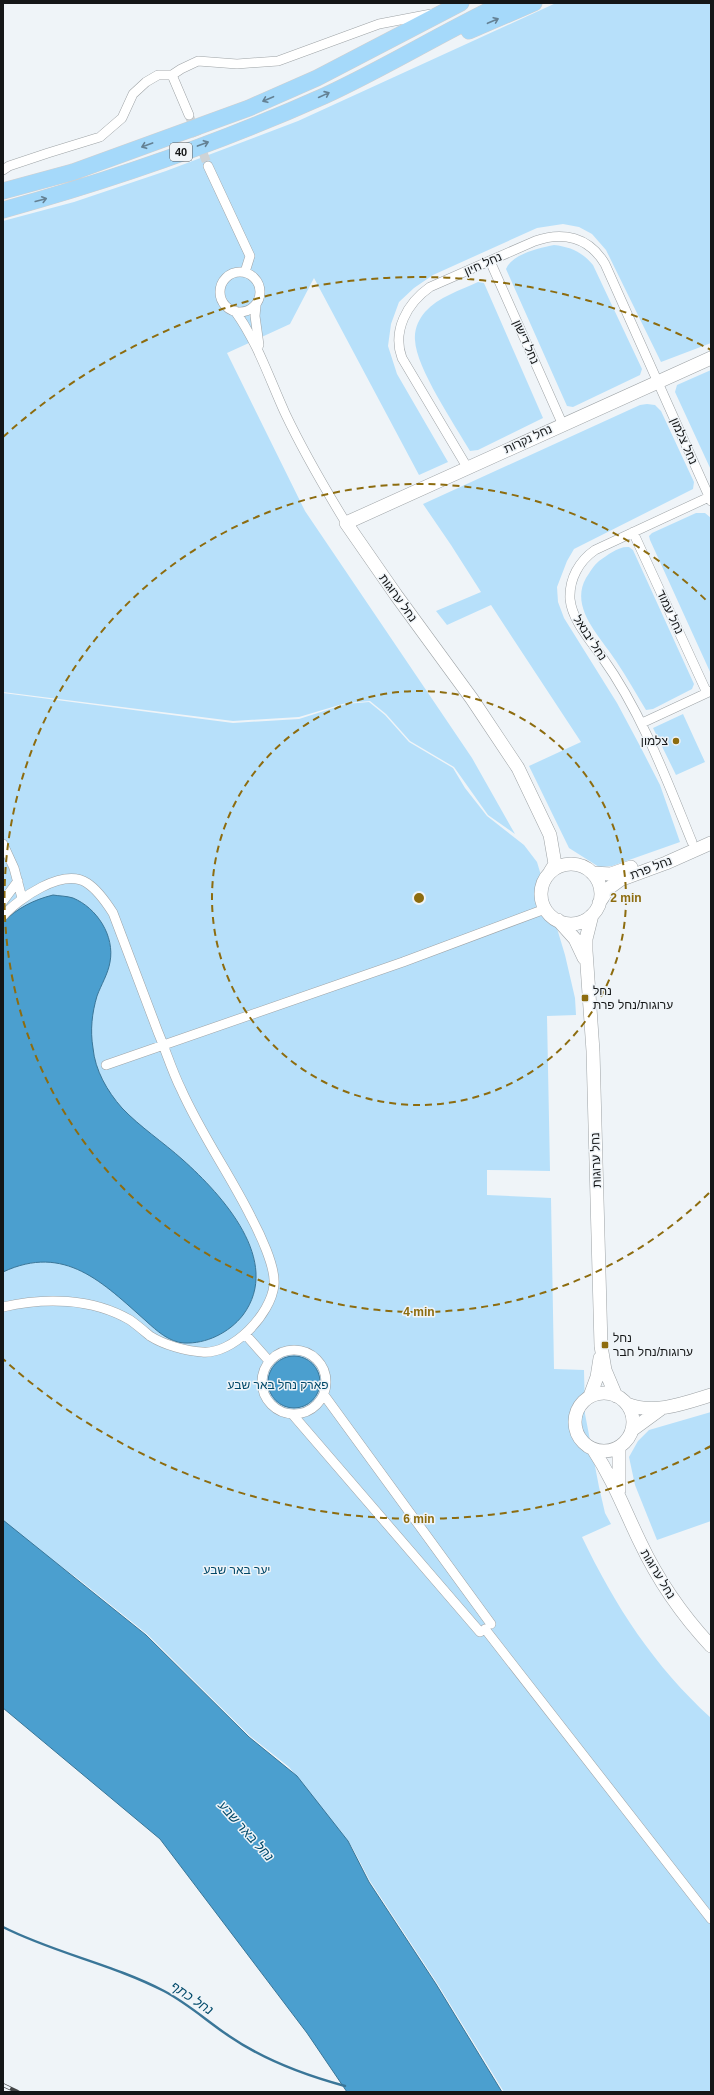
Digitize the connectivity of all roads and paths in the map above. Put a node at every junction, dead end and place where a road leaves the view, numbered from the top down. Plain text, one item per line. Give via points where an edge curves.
1 (449, 3) edge
2 (458, 3) edge
3 (462, 3) edge
4 (504, 3) edge
5 (534, 3) edge
6 (430, 14) junction
7 (172, 75) junction
8 (317, 78) junction
9 (354, 80) junction
10 (189, 115) tunnel mouth
11 (208, 166) tunnel mouth
12 (3, 170) edge
13 (3, 191) edge
14 (3, 210) edge
15 (490, 261) junction
16 (245, 272) junction
17 (256, 305) junction
18 (235, 311) junction
19 (260, 352) junction
20 (711, 358) edge
21 (657, 381) junction
22 (562, 424) junction
23 (467, 467) junction
24 (710, 499) edge
25 (346, 522) junction
26 (633, 532) junction
27 (709, 692) edge
28 (642, 723) junction
29 (711, 833) edge
30 (550, 835) junction
31 (692, 842) junction
32 (711, 842) edge
33 (3, 844) edge
34 (572, 864) junction
35 (550, 872) junction
36 (592, 873) junction
37 (18, 881) junction
38 (22, 898) junction
39 (3, 901) edge
40 (599, 903) junction
41 (546, 909) junction
42 (592, 915) junction
43 (3, 916) edge
44 (558, 920) junction
45 (588, 975) junction
46 (164, 1045) junction
47 (106, 1065) dead end
48 (3, 1307) edge
49 (245, 1334) junction
50 (601, 1346) junction
51 (270, 1361) junction
52 (324, 1395) junction
53 (711, 1395) edge
54 (590, 1396) junction
55 (616, 1396) junction
56 (627, 1404) junction
57 (662, 1408) junction
58 (293, 1415) junction
59 (632, 1430) junction
60 (619, 1448) junction
61 (593, 1449) junction
62 (619, 1494) junction
63 (485, 1628) junction
64 (711, 1646) edge
65 (711, 1919) edge

1 - 6 highway
2 - 6 street
3 - 8 highway, 40
4 - 9 highway, 40
9 -> 5 highway
6 - 7 street via 379,24 278,61 237,64 198,62
6 - 8 highway
7 - 10 street
7 - 12 street via 158,75 146,82 133,94 122,118 100,137 35,157
8 -> 13 highway, 40 via 249,108 73,172
14 -> 9 highway, 40 via 79,189 249,128
11 - 16 street via 250,256
15 - 21 street, נחל חיון via 549,236 571,237 586,243 599,254 609,273
15 - 22 street, נחל דישון
15 - 23 street, נחל חיון via 424,291 407,312 399,334 399,348 404,362
16 - 17 street via 254,276 259,284 261,294
16 - 18 street via 230,274 220,286 223,302
17 - 18 street via 248,311
17 - 19 street, נחל ערוגות
18 - 19 street, נחל ערוגות
19 - 25 street, נחל ערוגות via 298,439
20 - 21 street, נחל נקרות
21 - 22 street, נחל נקרות
21 - 24 street, נחל צלמון
22 - 23 street, נחל נקרות
23 - 25 street, נחל נקרות
24 - 26 street, נחל יבנאל
25 - 30 street, נחל ערוגות via 500,740 531,792
26 - 27 street, נחל עמוד
26 - 28 street, נחל יבנאל via 595,550 585,558 573,576 570,599 577,619
27 - 28 street
28 - 31 street, נחל יבנאל
29 - 31 street, נחל פרת
30 - 34 street, נחל ערוגות
30 - 35 street, נחל ערוגות via 555,864
31 - 36 street, נחל פרת via 621,871
32 - 40 street, נחל פרת via 666,863 620,880 609,888
33 - 37 street via 11,858
34 - 35 street
34 - 36 street via 583,866
35 - 41 street via 541,892
36 - 40 street via 599,884
37 - 38 street
37 - 39 street
38 - 43 street
38 - 46 street via 60,880 74,879 86,882 104,898 113,913
40 - 42 street
41 - 44 street
41 - 46 street
42 - 44 street via 586,920 572,924
42 - 45 street, נחל ערוגות via 586,939
44 - 45 street, נחל ערוגות via 582,952
45 - 50 street, נחל ערוגות via 593,1051
46 - 47 street
46 - 49 street via 180,1088 207,1143 241,1196 263,1241 274,1285 268,1302 253,1327
48 - 49 street via 48,1300 80,1303 129,1320 152,1337 171,1345 203,1352 216,1350
49 - 51 street
50 - 54 street, נחל ערוגות via 597,1377
50 - 55 street, נחל ערוגות via 605,1370
51 - 52 street via 287,1350 302,1351 311,1355 324,1371
51 - 58 street via 262,1374 264,1394 276,1410
52 - 58 street via 310,1411
52 - 63 street
53 - 57 street
54 - 55 street via 602,1393
54 - 61 street via 579,1406 575,1424 582,1441
55 - 56 street
56 - 57 street via 638,1408
56 - 59 street via 633,1417
57 - 59 street
58 - 63 street
59 - 60 street via 629,1438
60 - 61 street via 606,1451
60 - 62 street, נחל ערוגות
61 - 62 street, נחל ערוגות
62 - 64 street, נחל ערוגות via 626,1514 656,1574
63 - 65 street

